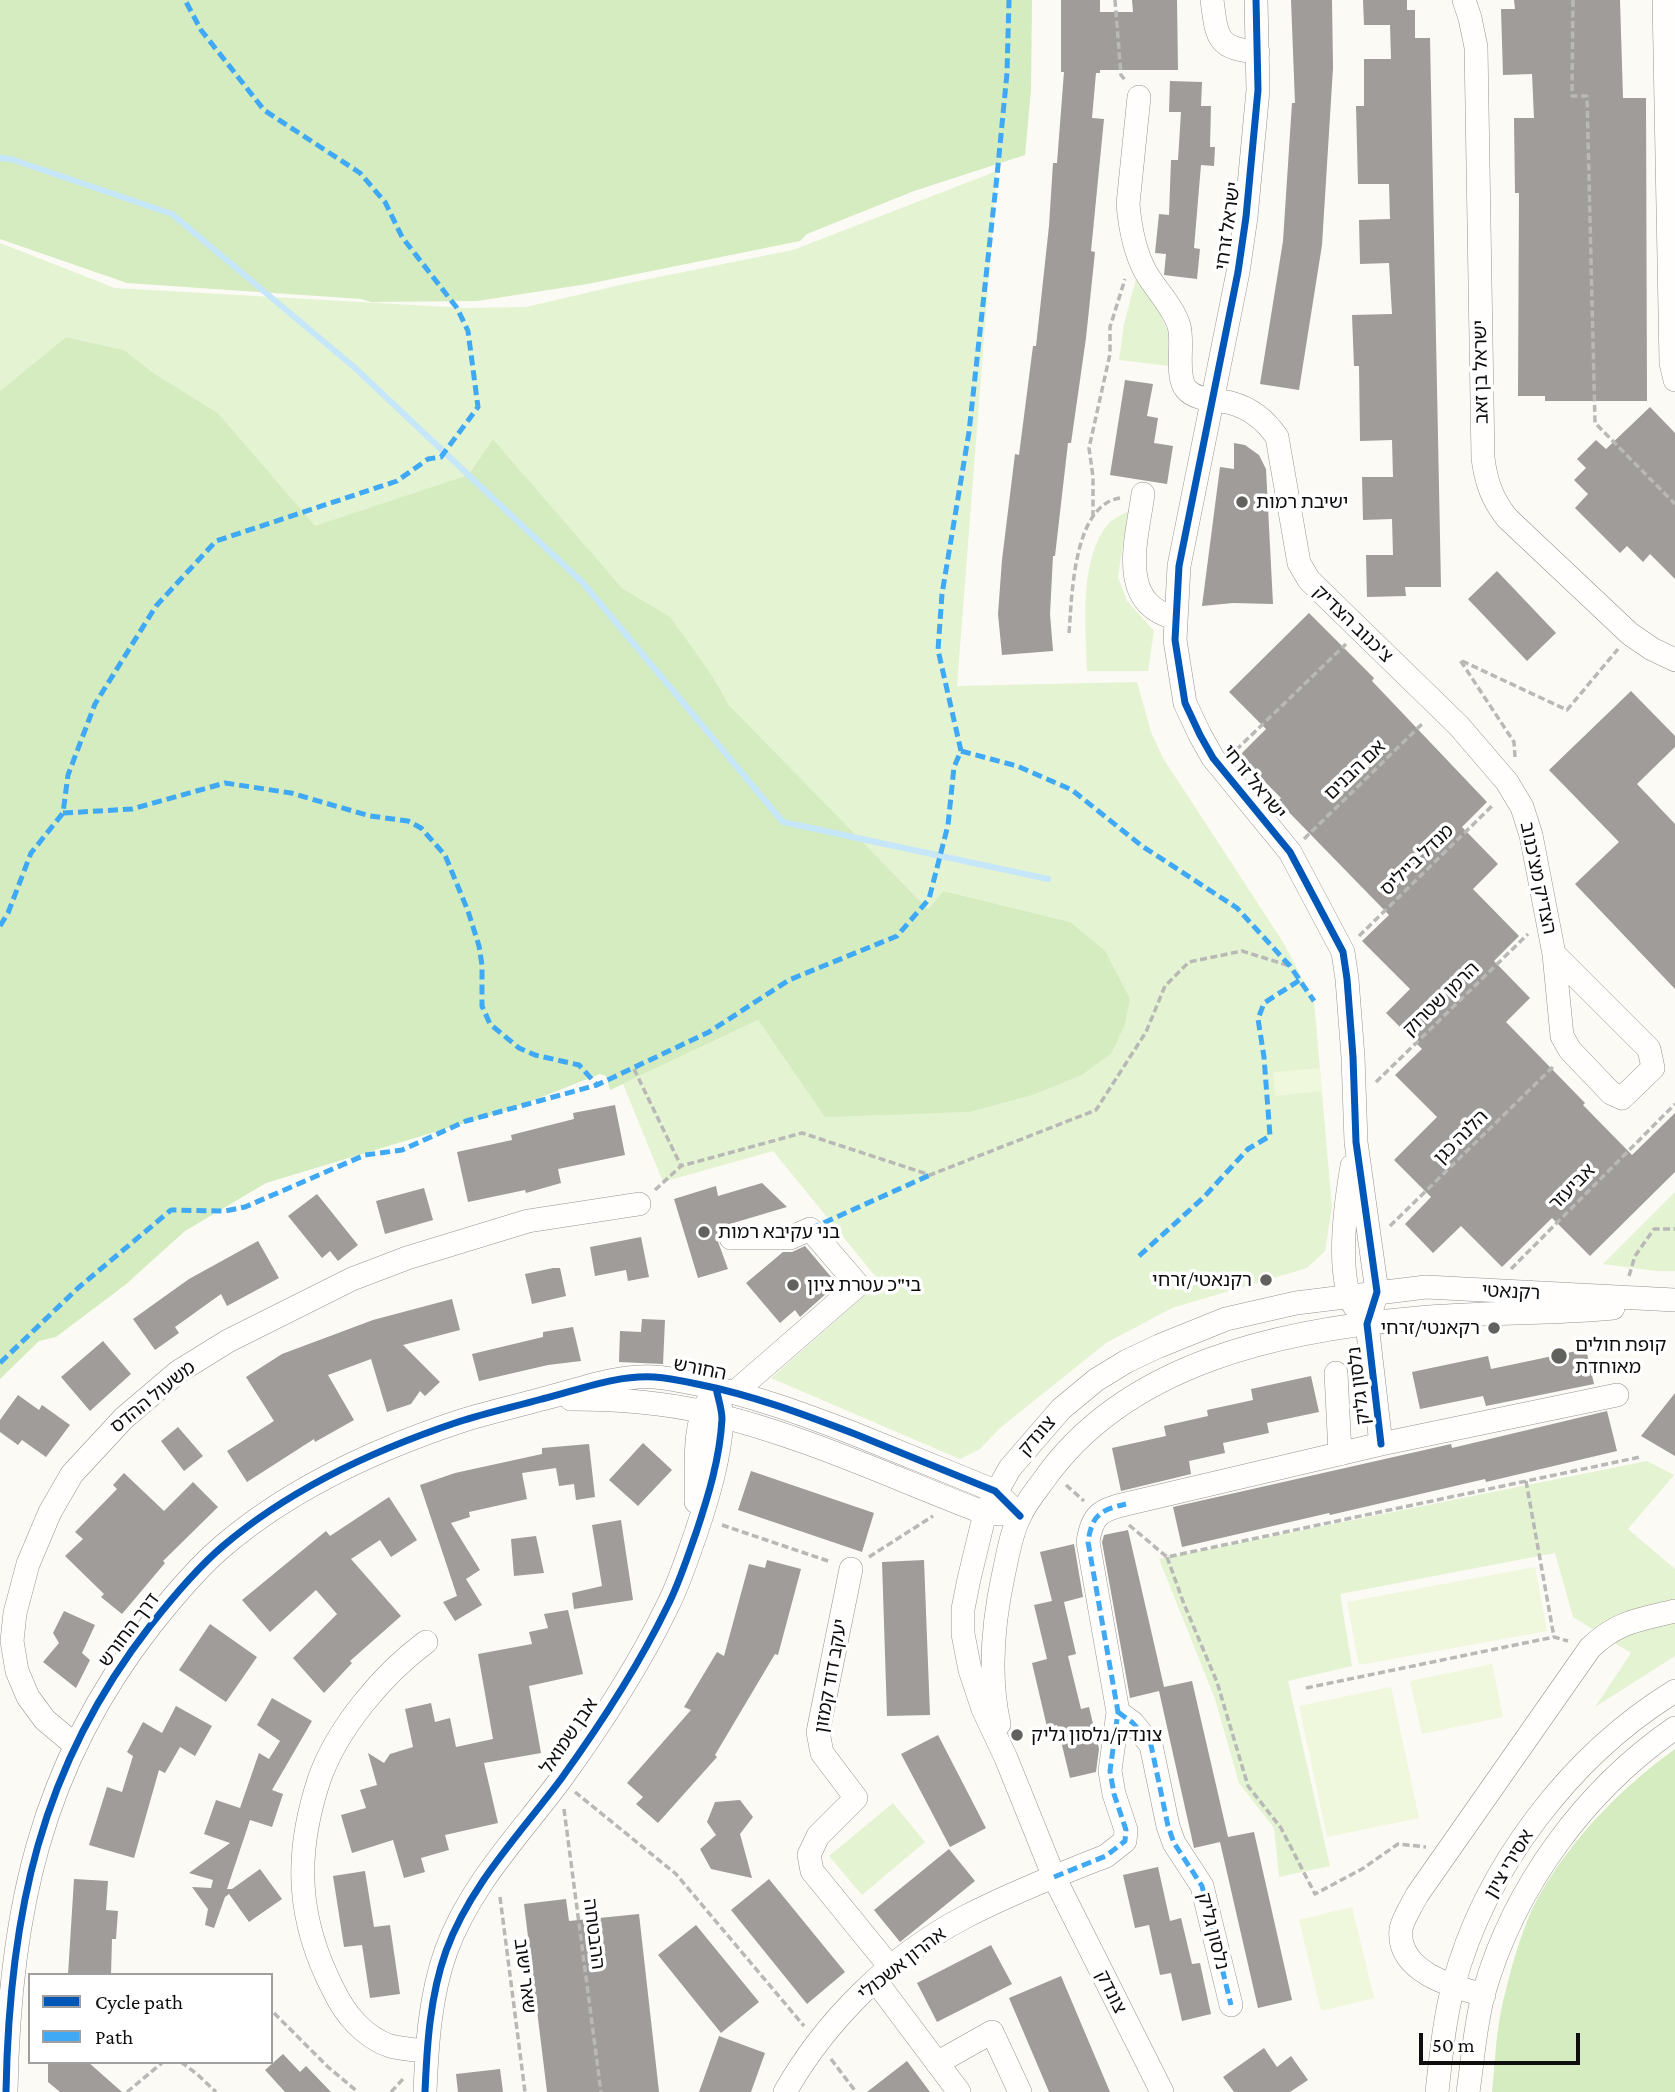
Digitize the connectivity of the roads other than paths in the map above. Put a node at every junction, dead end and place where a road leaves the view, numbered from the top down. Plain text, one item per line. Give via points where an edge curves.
1 (1212, 0) edge
2 (1256, 0) edge
3 (1464, 0) edge
4 (1664, 0) edge
5 (1258, 52) junction
6 (1139, 97) road end
7 (1673, 371) edge
8 (1212, 400) junction
9 (1143, 494) road end
10 (1175, 618) junction
11 (1675, 660) edge
12 (1439, 707) joint
13 (1555, 954) junction
14 (1356, 1142) junction
15 (639, 1204) road end
16 (731, 1238) dead end
17 (1377, 1292) junction
18 (1348, 1296) junction
19 (1675, 1301) edge
20 (1367, 1324) junction
21 (1336, 1373) dead end
22 (726, 1390) junction
23 (1617, 1395) dead end
24 (543, 1399) junction
25 (712, 1414) junction
26 (1381, 1444) junction
27 (1340, 1454) junction
28 (995, 1491) junction
29 (284, 1500) joint
30 (985, 1513) junction
31 (1020, 1516) junction
32 (692, 1544) junction
33 (850, 1569) road end
34 (1675, 1611) edge
35 (426, 1642) dead end
36 (1675, 1691) edge
37 (1118, 1712) junction
38 (1675, 1728) edge
39 (75, 1745) junction
40 (1006, 1758) junction
41 (1054, 1877) junction
42 (883, 1974) junction
43 (1453, 1987) junction
44 (1483, 1995) junction
45 (1231, 2005) dead end
46 (427, 2051) junction
47 (937, 2063) junction
48 (1157, 2085) edge
49 (6, 2092) edge
50 (425, 2092) edge
51 (785, 2092) edge
52 (959, 2092) edge
53 (1020, 2092) edge
54 (1437, 2092) edge
55 (1468, 2092) edge

1 - 5 street via 1216,30 1224,44
2 - 5 street, ישראל זרחי
3 - 11 street, ישראל בן זאב via 1476,47 1486,482 1507,518 1630,634
4 - 7 street
5 - 8 street, ישראל זרחי via 1246,216
6 - 8 street, צ'כנוב הצדיק via 1128,204 1135,245 1178,325 1181,378 1186,389
8 - 10 street, ישראל זרחי via 1179,566
8 - 12 street, צ'כנוב הצדיק via 1232,403 1268,424 1277,437 1299,563 1309,580
9 - 10 street via 1134,562 1136,584 1147,605
10 - 14 street, ישראל זרחי via 1185,703 1200,735 1219,766 1290,852 1343,952
12 - 13 street, הצדיק מצ'כנוב via 1509,785 1522,807
13 - 13 street, הצדיק מצ'כנוב via 1562,1036 1611,1093 1622,1098 1653,1068 1649,1049
14 - 17 street, ישראל זרחי
14 - 18 street, ישראל זרחי via 1345,1223
15 - 39 street, משעול ההדס via 528,1221 352,1279 228,1341 178,1372 124,1418 72,1474 50,1512 28,1563 15,1613 12,1641 28,1697 45,1720
16 - 22 street, אבן שמואל via 790,1238 810,1229 858,1285
17 - 18 street, רקנאטי
17 - 19 street, רקנאטי via 1426,1287
17 - 20 street, ישראל זרחי
18 - 20 street, ישראל זרחי
18 - 28 street, צונדק via 1226,1320 1128,1361 1061,1409
19 - 20 street, רקנאטי
20 - 26 street, נלסון גליק
20 - 31 street, צונדק via 1236,1351 1143,1390 1084,1433 1050,1470
21 - 27 street
22 - 24 street, החורש via 636,1377
22 - 25 street, אבן שמואל
22 - 28 street, החורש via 794,1410
23 - 26 street, נלסון גליק
24 - 25 street, החורש via 633,1401
24 - 29 street, החורש via 435,1430 328,1475
25 - 30 street, החורש via 825,1450
25 - 32 street, אבן שמואל
25 - 32 street, אבן שמואל via 712,1478
26 - 27 street, נלסון גליק
27 - 37 street, נלסון גליק via 1111,1509 1091,1526 1088,1542
28 - 30 street, צונדק
28 - 31 street, החורש
29 - 39 street, דרך החורש via 221,1547 170,1601 128,1655
30 - 31 street, החורש
30 - 40 street, צונדק via 963,1609 963,1634 983,1709
31 - 40 street, צונדק via 994,1625 993,1676
32 - 46 street, אבן שמואל via 646,1647 560,1780 496,1863 462,1917 446,1951 435,1993
33 - 42 street, יעקב דוד קמזון via 818,1732 822,1753 856,1798 818,1836 809,1855 812,1871
34 - 43 street via 1621,1624 1590,1648 1417,1895 1401,1929 1404,1947 1415,1965
35 - 46 street via 377,1685 320,1778 303,1860 303,1904 323,1971 355,2023 388,2045
36 - 43 street, אסירי ציון via 1599,1748 1527,1831 1477,1920
37 - 41 street via 1110,1771 1125,1840 1106,1857
37 - 45 street, נלסון גליק via 1151,1745 1168,1826 1202,1886
38 - 44 street, אסירי ציון via 1620,1771 1553,1849 1506,1934
39 - 49 street, דרך החורש via 46,1814 28,1880 7,2027
40 - 41 street, צונדק
41 - 42 street, אהרון אשכולי via 964,1918
41 - 48 street, צונדק
42 - 47 street
42 - 51 street, אהרון אשכולי via 818,2042
43 - 44 street
43 - 54 street, אסירי ציון
44 - 55 street, אסירי ציון
46 - 50 street, אבן שמואל
47 - 52 street
47 - 53 street via 992,2032

